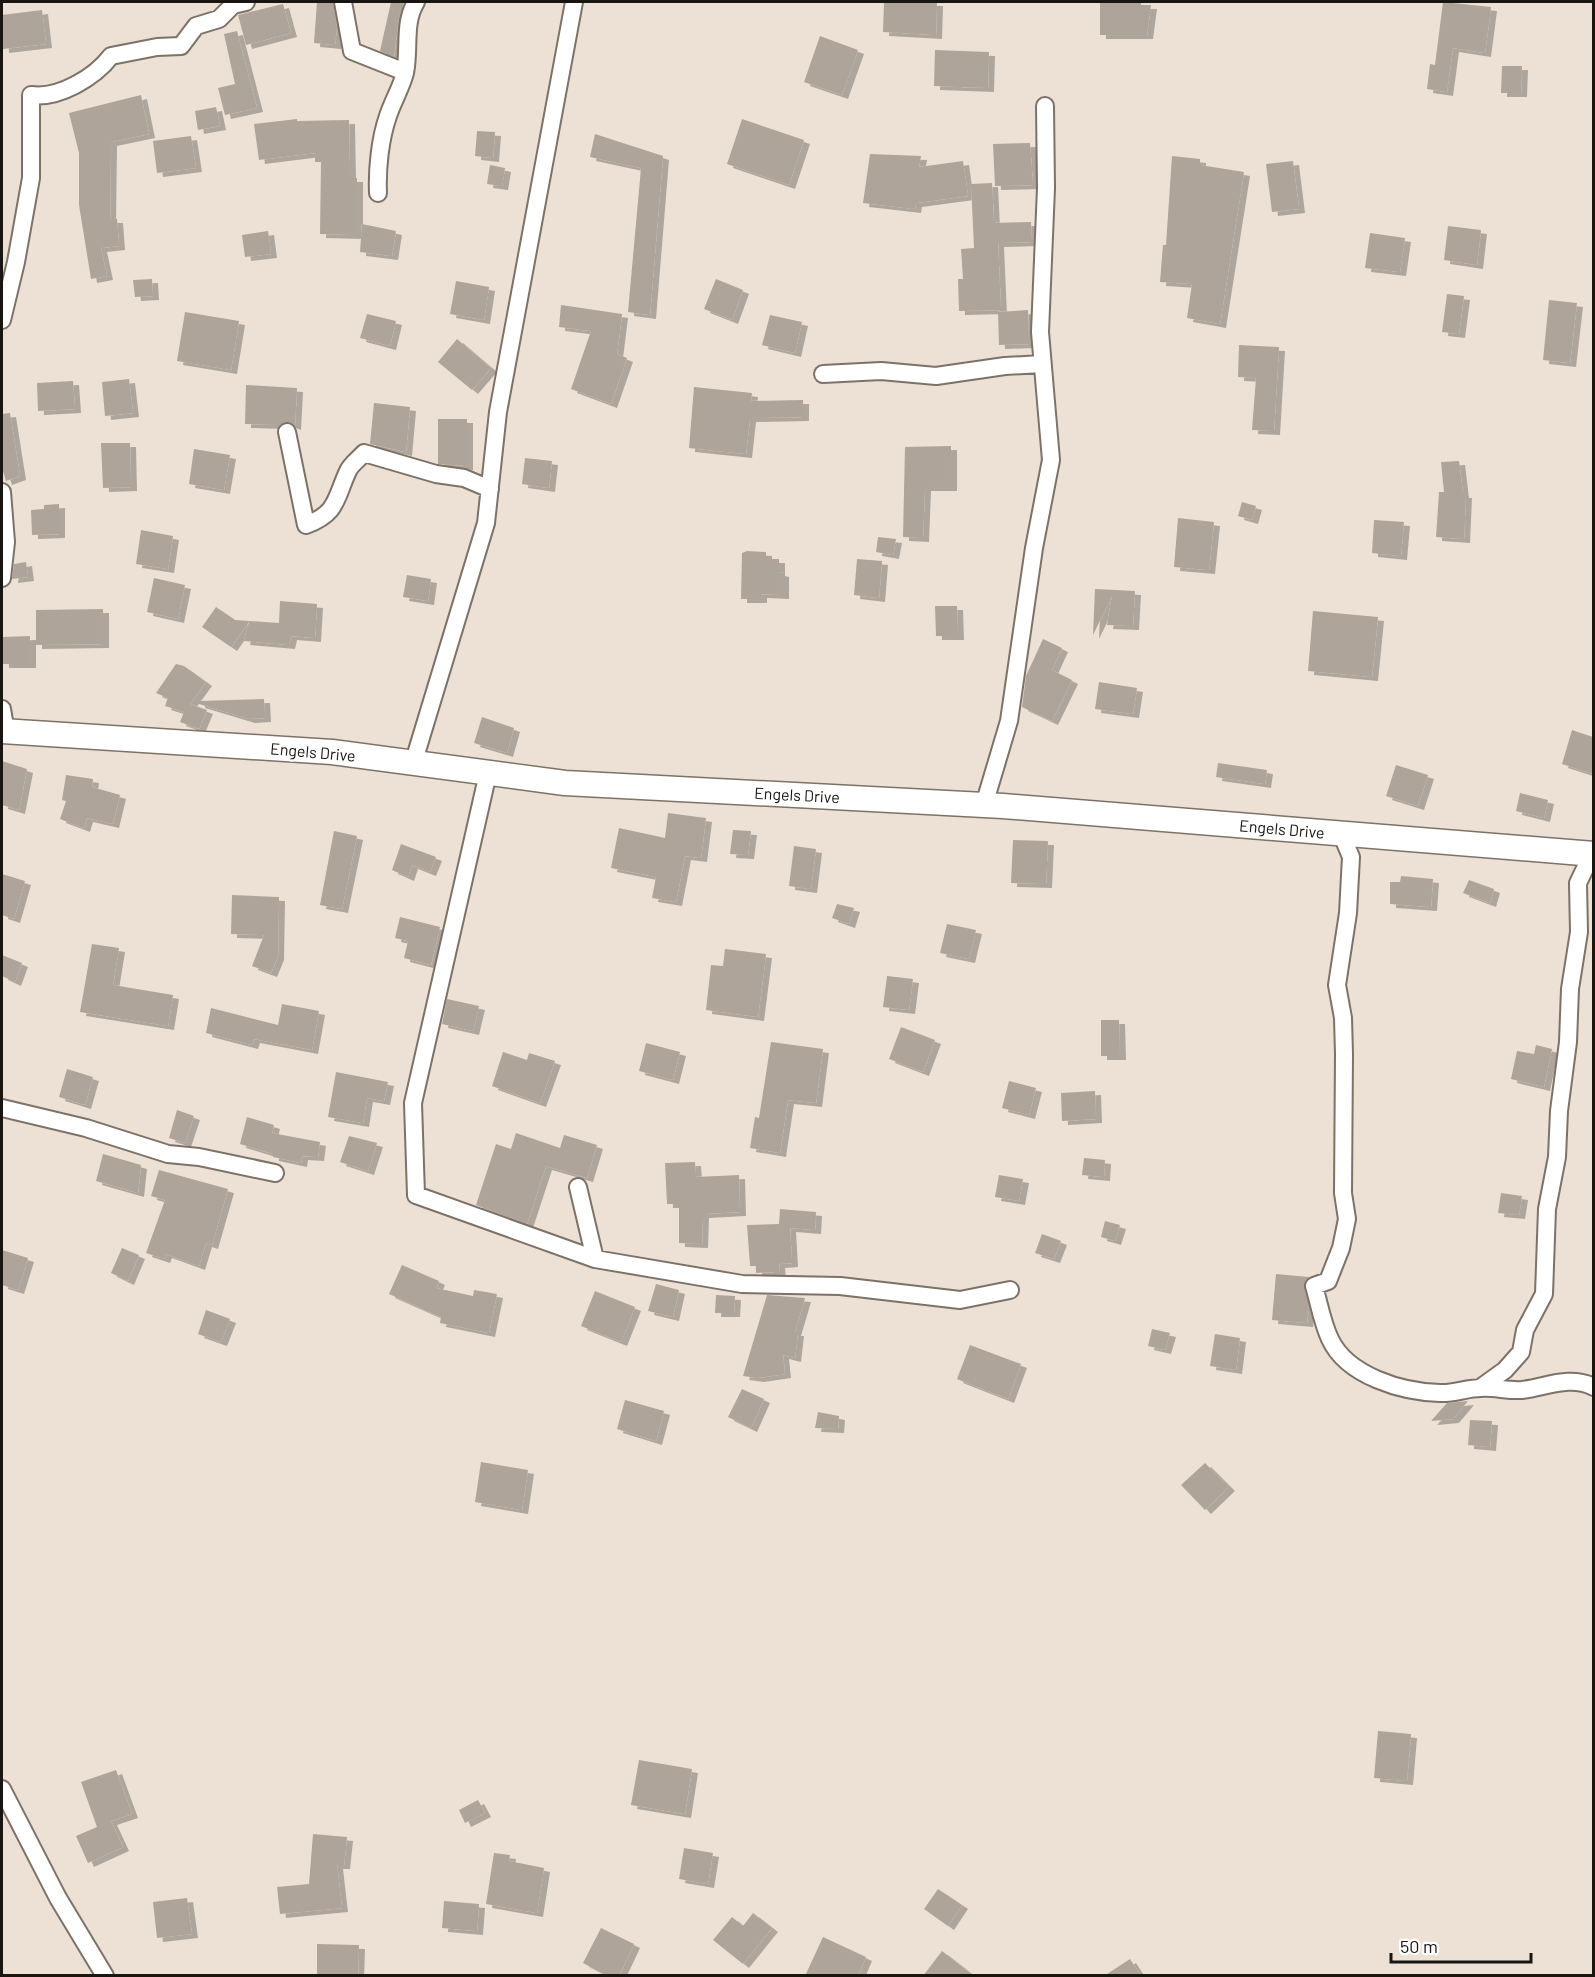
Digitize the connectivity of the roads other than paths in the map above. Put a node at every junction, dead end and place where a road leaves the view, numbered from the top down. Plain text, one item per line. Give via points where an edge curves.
1 (246, 2) edge
2 (343, 2) edge
3 (416, 2) edge
4 (574, 2) edge
5 (405, 72) junction
6 (1045, 106) dead end
7 (378, 193) dead end
8 (2, 320) edge
9 (1042, 364) junction
10 (823, 374) dead end
11 (287, 432) dead end
12 (490, 489) junction
13 (2, 492) edge
14 (2, 578) edge
15 (3, 724) edge
16 (413, 764) junction
17 (488, 773) junction
18 (984, 805) junction
19 (1341, 834) junction
20 (1592, 854) edge
21 (2, 1108) edge
22 (275, 1173) dead end
23 (578, 1187) dead end
24 (595, 1259) junction
25 (1010, 1290) dead end
26 (1593, 1387) edge
27 (1480, 1388) junction
28 (2, 1789) edge
29 (105, 1976) edge

1 - 8 street via 233,5 219,20 196,26 181,46 111,56 102,67 78,82 52,93 31,95 31,178
2 - 5 street via 352,51
3 - 5 street via 406,25 410,42
4 - 12 street via 498,412
5 - 7 street via 388,116 377,172
6 - 9 street
9 - 10 street via 936,376 881,371
9 - 18 street via 1051,460 1009,720
11 - 12 street via 306,525 323,519 339,497 349,469 364,453 464,478
12 - 16 street via 486,523
13 - 14 street via 6,542
15 - 16 street, Engels Drive via 332,752
16 - 17 street, Engels Drive
17 - 18 street, Engels Drive via 565,783
17 - 24 street via 413,1103 416,1195
18 - 19 street, Engels Drive
19 - 20 street, Engels Drive
19 - 27 street via 1351,857 1348,913 1337,970 1344,1054 1343,1193 1347,1219 1328,1281 1314,1286 1330,1340 1359,1372 1386,1383 1440,1394
20 - 27 street via 1578,883 1579,932 1570,989 1557,1157 1547,1209 1544,1294 1525,1330 1521,1352
21 - 22 street via 86,1128 168,1154
23 - 24 street
24 - 25 street via 742,1284 840,1286 960,1300
26 - 27 street via 1565,1382 1522,1390
28 - 29 street via 58,1898

